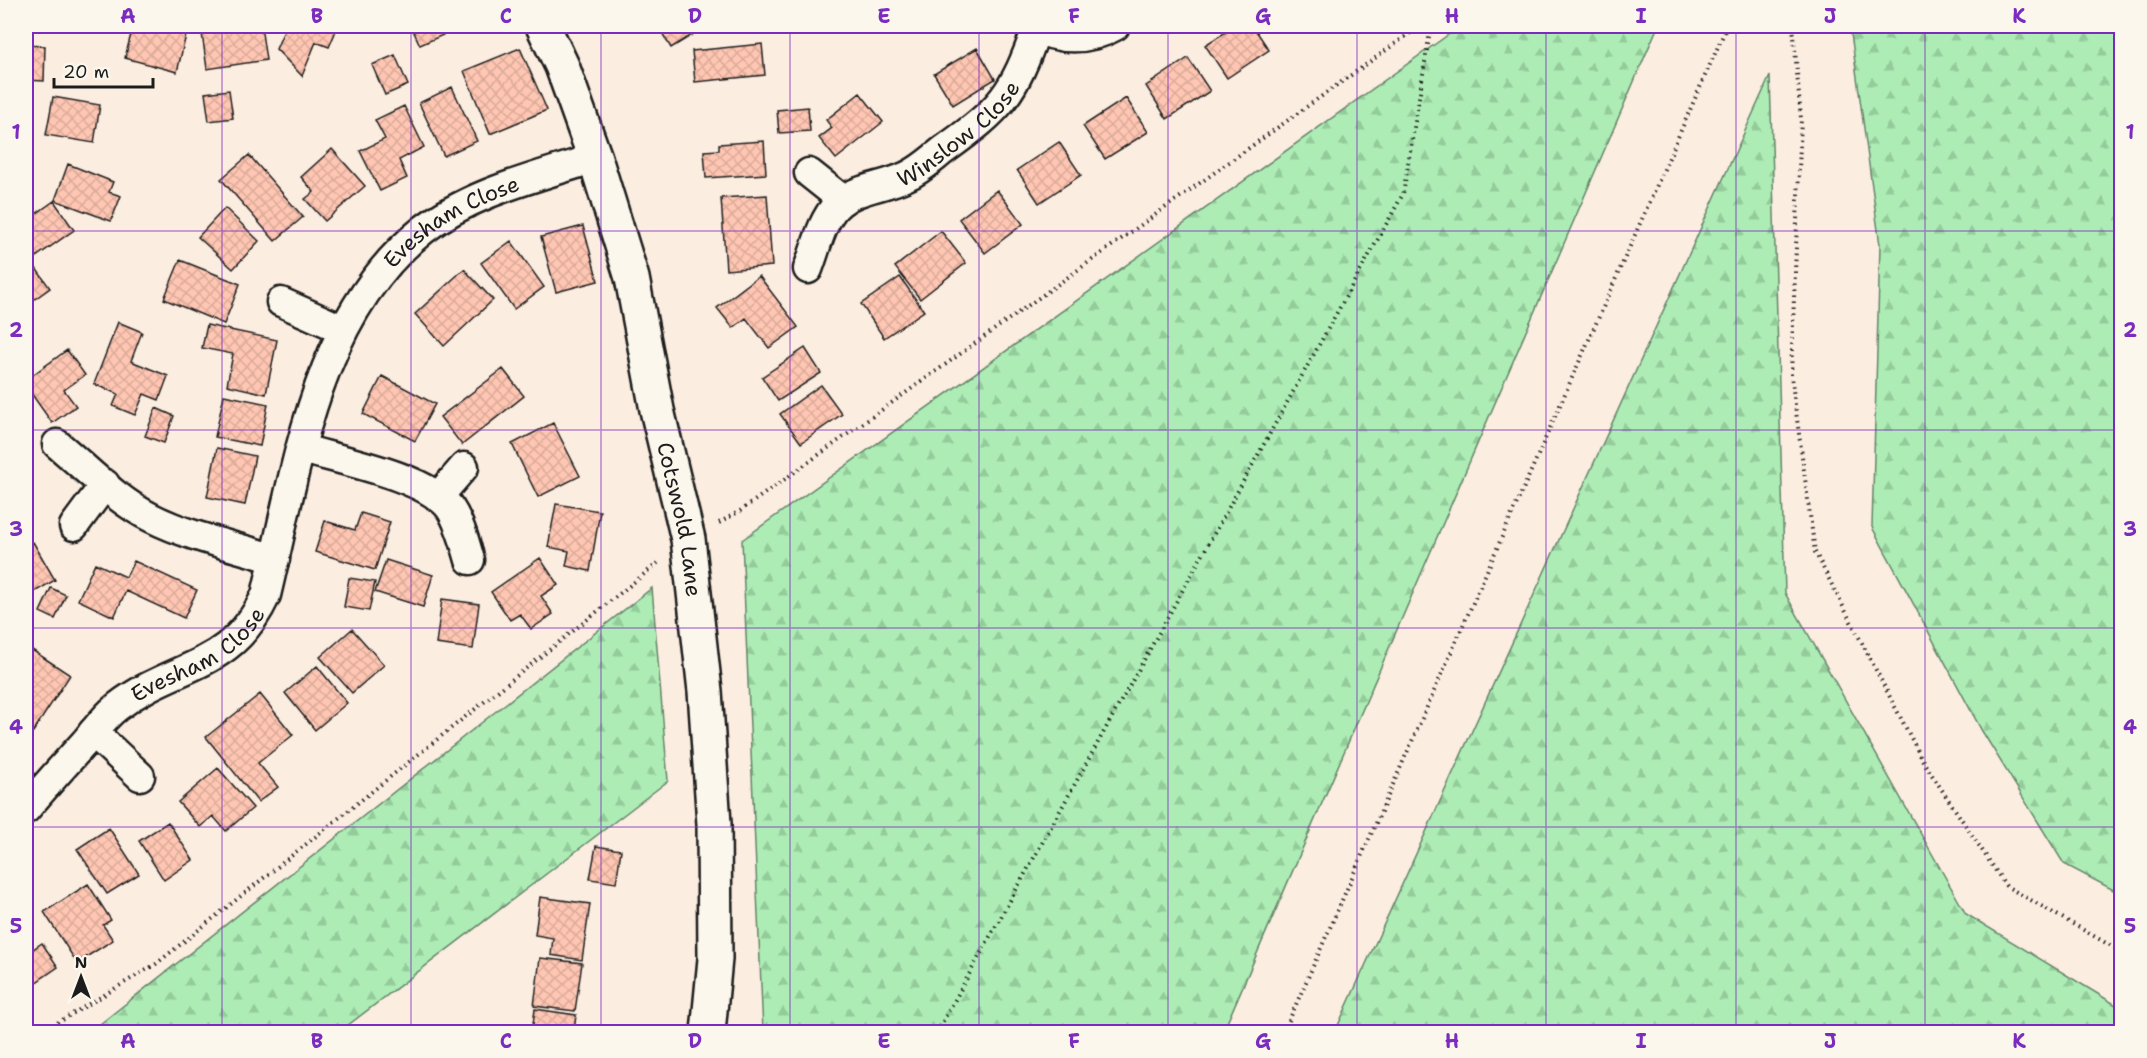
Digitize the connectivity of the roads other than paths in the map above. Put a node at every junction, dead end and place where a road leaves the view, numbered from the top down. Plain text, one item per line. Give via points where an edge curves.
1 (543, 26) edge
2 (1115, 26) edge
3 (1034, 27) edge
4 (595, 158) junction
5 (809, 173) dead end
6 (843, 200) junction
7 (808, 269) dead end
8 (281, 302) dead end
9 (342, 329) junction
10 (57, 444) dead end
11 (302, 449) junction
12 (464, 467) dead end
13 (105, 484) junction
14 (438, 497) junction
15 (74, 526) dead end
16 (275, 559) junction
17 (470, 560) dead end
18 (93, 732) junction
19 (140, 776) dead end
20 (26, 810) edge
21 (708, 1032) edge

1 - 4 street, Cotswold Lane via 562,66
2 - 3 street, Winslow Close via 1083,38 1055,35
3 - 6 street, Winslow Close via 1023,67 1006,97 984,121 909,175 855,191
4 - 9 street, Evesham Close via 480,198 424,229 385,267
4 - 21 street, Cotswold Lane via 632,278 657,410 688,539 705,691 714,824 715,959
5 - 6 street
6 - 7 street, Winslow Close via 825,224
8 - 9 street
9 - 11 street, Evesham Close via 315,399
10 - 13 street
11 - 14 street via 411,482
11 - 16 street, Evesham Close
12 - 14 street
13 - 15 street
13 - 16 street via 150,517 178,530
14 - 17 street via 450,509
16 - 18 street, Evesham Close via 266,594 242,635 223,651 135,694 115,708
18 - 19 street
18 - 20 street, Evesham Close

